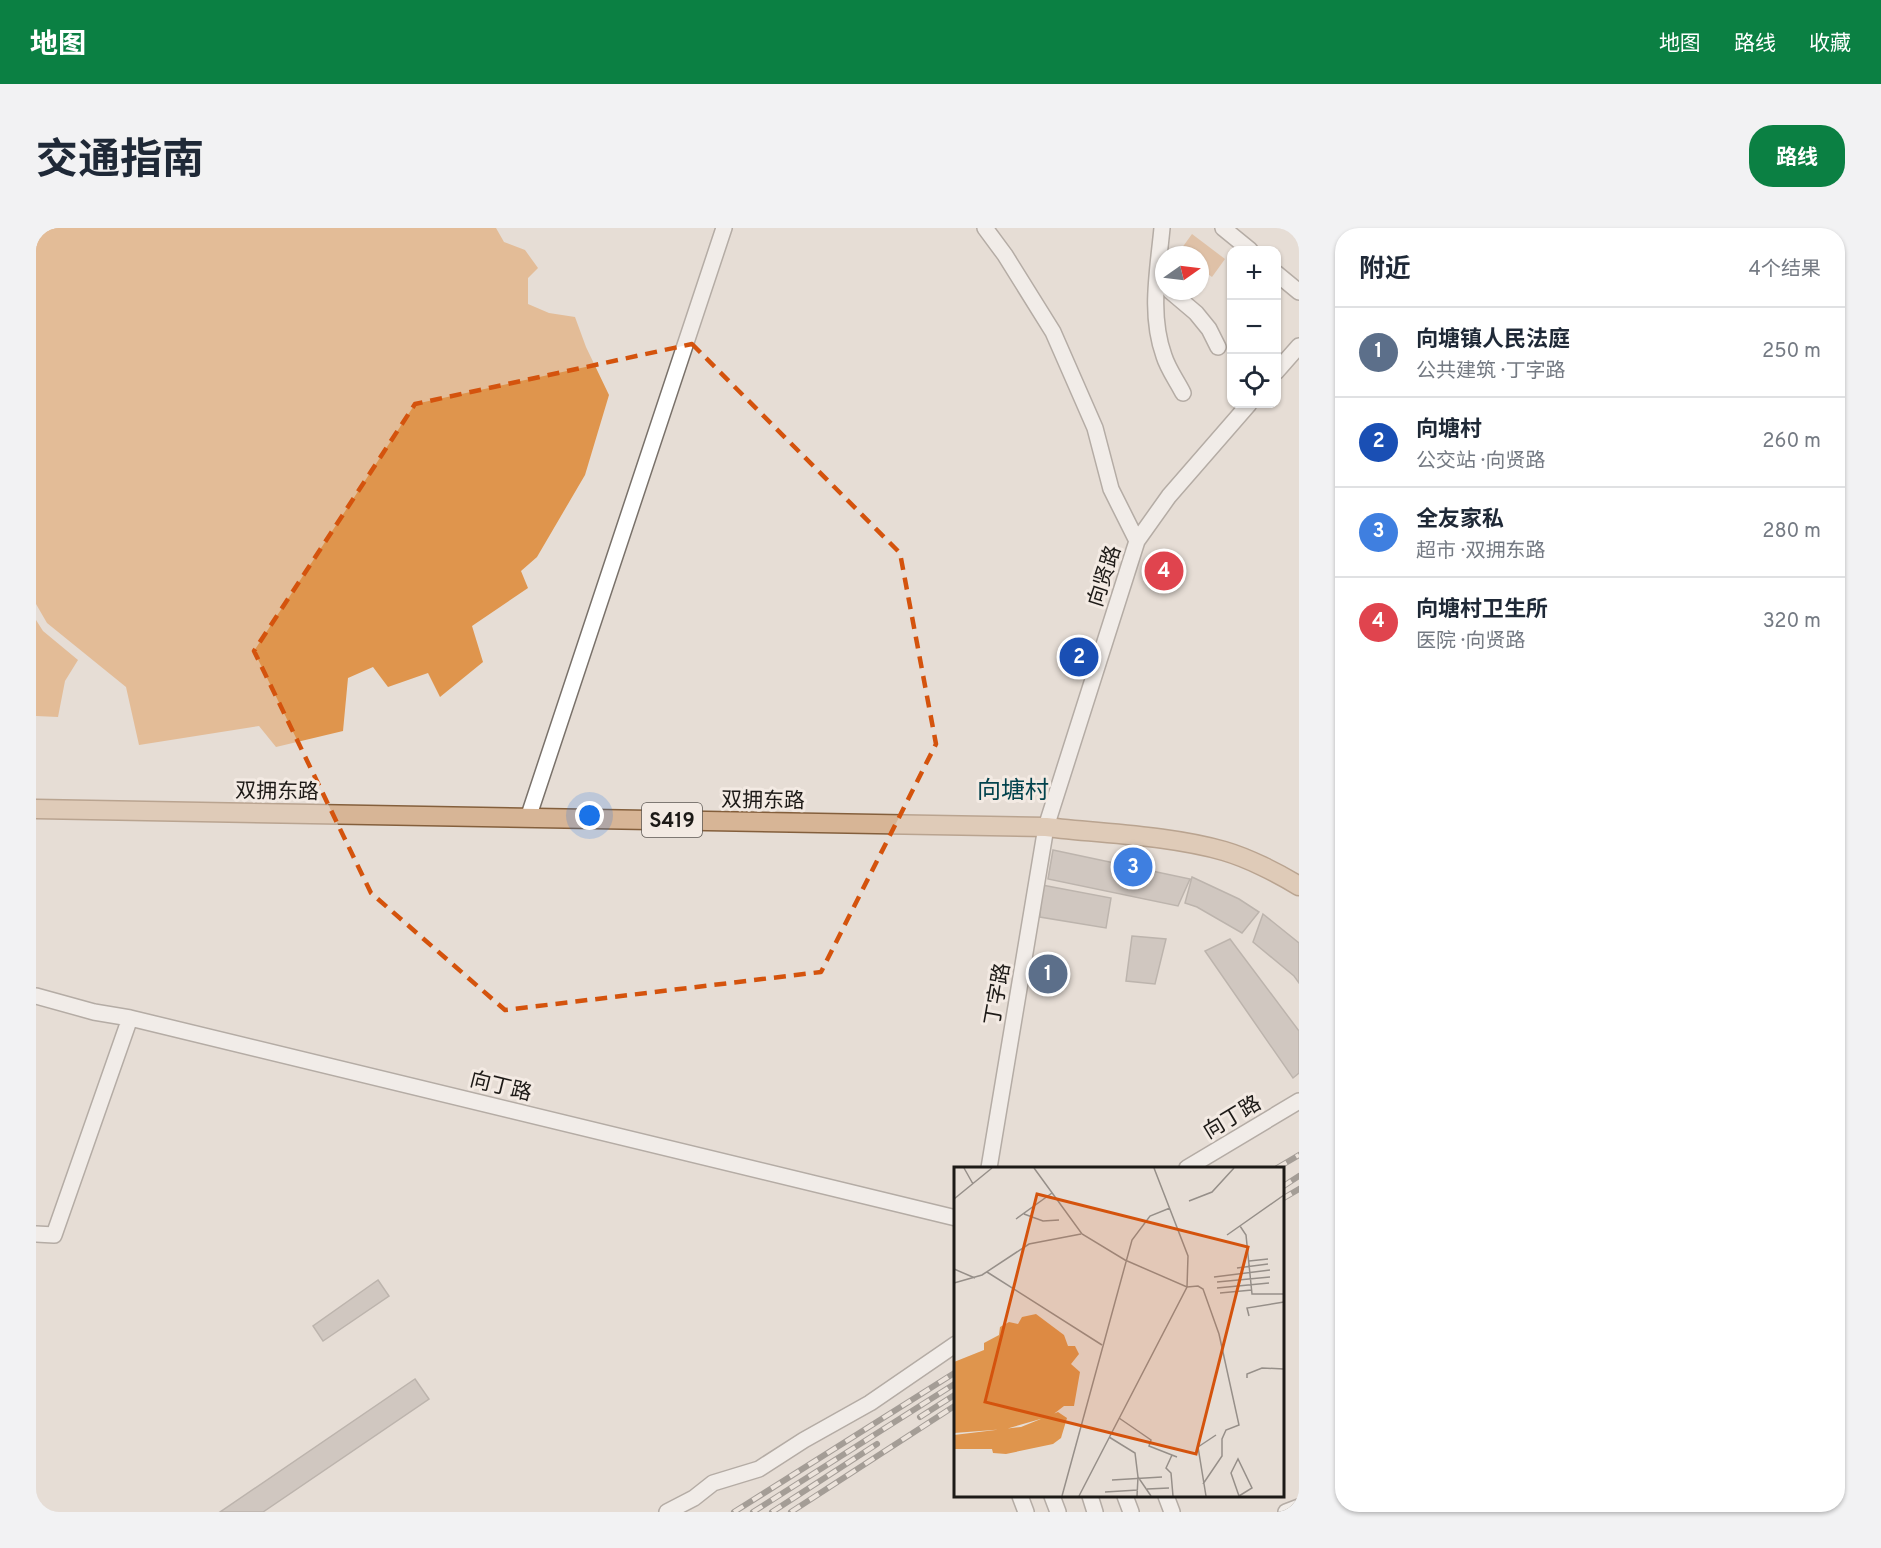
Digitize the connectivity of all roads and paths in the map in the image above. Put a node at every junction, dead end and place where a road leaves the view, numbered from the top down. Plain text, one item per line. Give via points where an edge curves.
1 (724, 228) edge
2 (985, 228) edge
3 (1162, 228) edge
4 (1223, 228) edge
5 (1162, 246) edge
6 (1245, 246) edge
7 (1281, 277) edge
8 (1299, 292) edge
9 (1155, 300) edge
10 (1181, 300) edge
11 (1299, 346) edge
12 (1218, 347) dead end
13 (1281, 366) edge
14 (1183, 393) dead end
15 (1245, 408) edge
16 (1137, 542) junction
17 (36, 808) edge
18 (528, 818) junction
19 (1046, 827) junction
20 (1299, 886) edge
21 (36, 996) edge
22 (130, 1018) junction
23 (1299, 1101) edge
24 (989, 1167) edge
25 (1189, 1167) edge
26 (954, 1218) edge
27 (36, 1234) edge
28 (954, 1345) edge
29 (1020, 1497) edge
30 (1052, 1497) edge
31 (1090, 1497) edge
32 (1125, 1497) edge
33 (1166, 1497) edge
34 (1299, 1507) edge
35 (667, 1512) edge
36 (1026, 1512) edge
37 (1058, 1512) edge
38 (1095, 1512) edge
39 (1131, 1512) edge
40 (1172, 1512) edge
41 (1286, 1512) edge

1 - 18 street
2 - 16 street via 1053,332 1095,428 1111,489
3 - 5 street
4 - 6 street
7 - 8 street
9 - 14 street via 1164,358
10 - 12 street via 1209,329
11 - 13 street
15 - 16 street, 向贤路 via 1168,496
16 - 19 street, 向贤路
17 - 18 main road, 双拥东路 / S419
18 - 19 main road, 双拥东路 / S419
19 - 20 main road, 双拥东路 / S419 via 1171,841 1225,852
19 - 24 street, 丁字路
21 - 22 street, 向丁路
22 - 26 street, 向丁路
22 - 27 street via 54,1235
23 - 25 street, 向丁路
28 - 35 street via 870,1403 759,1469 712,1483
29 - 36 street
30 - 37 street
31 - 38 street
32 - 39 street
33 - 40 street
34 - 41 street

